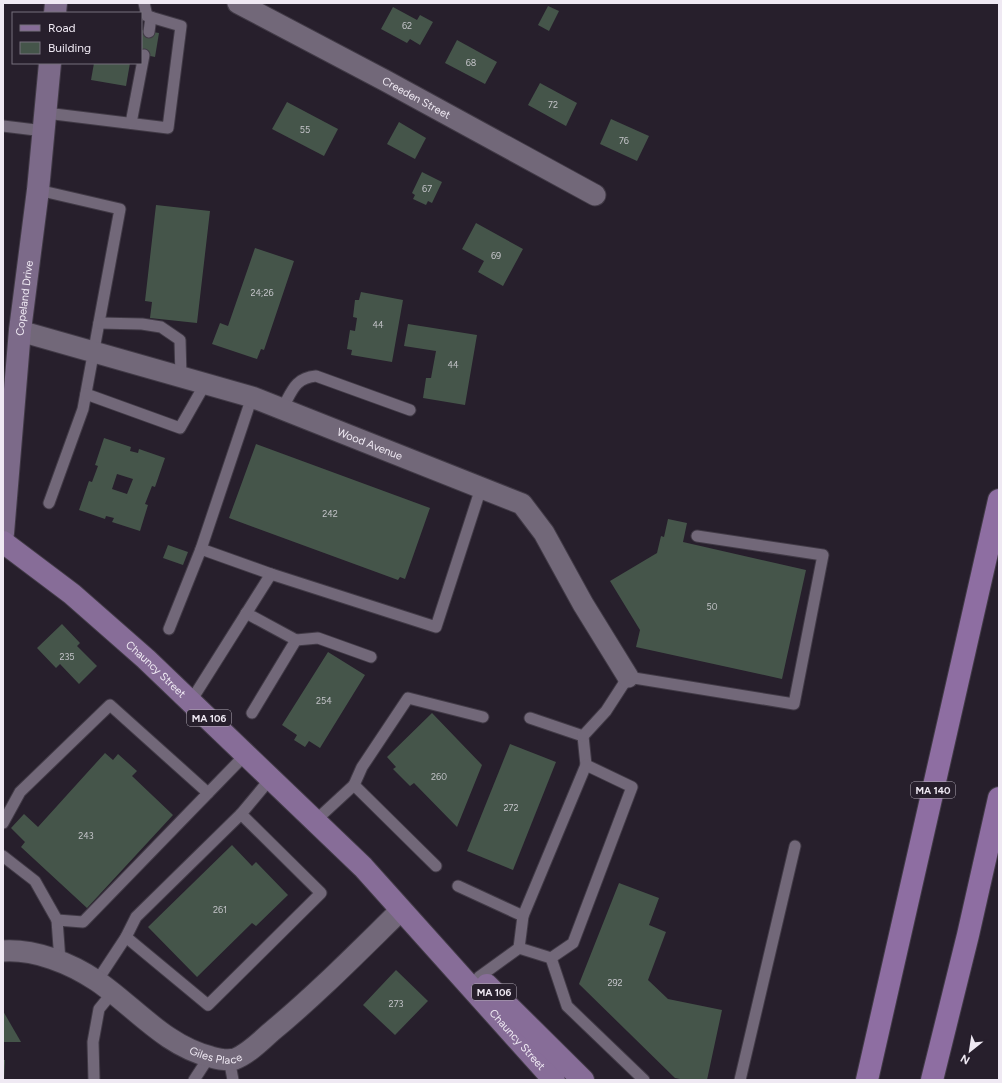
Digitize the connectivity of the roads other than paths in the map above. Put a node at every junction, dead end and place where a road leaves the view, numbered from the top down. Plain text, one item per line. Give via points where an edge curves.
1 (144, 3) edge
2 (238, 3) edge
3 (151, 17) junction
4 (149, 32) dead end
5 (144, 55) dead end
6 (50, 64) edge
7 (45, 122) junction
8 (131, 123) junction
9 (3, 126) edge
10 (38, 190) junction
11 (595, 195) dead end
12 (99, 323) junction
13 (20, 331) junction
14 (94, 352) junction
15 (181, 377) junction
16 (205, 384) junction
17 (9, 387) edge
18 (86, 394) junction
19 (252, 397) junction
20 (282, 409) junction
21 (410, 410) dead end
22 (5, 474) edge
23 (481, 488) junction
24 (999, 500) edge
25 (49, 503) dead end
26 (3, 533) edge
27 (697, 536) dead end
28 (3, 542) edge
29 (201, 549) junction
30 (271, 574) junction
31 (246, 613) junction
32 (169, 629) dead end
33 (296, 640) junction
34 (371, 657) dead end
35 (628, 677) junction
36 (191, 701) junction
37 (252, 713) dead end
38 (484, 717) dead end
39 (530, 718) dead end
40 (583, 736) junction
41 (246, 754) junction
42 (586, 765) junction
43 (271, 778) junction
44 (354, 785) junction
45 (208, 793) junction
46 (999, 798) edge
47 (241, 814) junction
48 (315, 821) junction
49 (3, 823) edge
50 (795, 846) dead end
51 (3, 856) edge
52 (436, 866) dead end
53 (458, 886) dead end
54 (401, 910) junction
55 (523, 916) junction
56 (57, 920) junction
57 (126, 937) junction
58 (519, 948) junction
59 (3, 951) edge
60 (551, 958) junction
61 (60, 961) junction
62 (479, 977) junction
63 (104, 987) junction
64 (219, 1058) junction
65 (551, 1079) edge
66 (94, 1080) edge
67 (194, 1080) edge
68 (233, 1080) edge
69 (583, 1080) edge
70 (644, 1080) edge
71 (740, 1080) edge
72 (867, 1080) edge
73 (932, 1080) edge

1 - 3 lane via 146,16
2 - 11 street, Creeden Street
3 - 4 lane
3 - 8 lane via 181,26 168,128
5 - 8 lane
6 - 7 main road, Copeland Drive
7 - 8 lane
7 - 9 lane
7 - 10 main road, Copeland Drive
10 - 12 lane via 120,209
10 - 13 main road, Copeland Drive
12 - 14 lane
12 - 15 lane via 161,327 180,340
13 - 14 street, Wood Avenue
13 - 17 main road, Copeland Drive
14 - 15 street, Wood Avenue
14 - 18 lane
15 - 16 street, Wood Avenue
16 - 18 lane via 180,428
16 - 19 street, Wood Avenue
17 - 22 main road, Copeland Drive
18 - 25 lane
19 - 20 street, Wood Avenue
19 - 29 lane
20 - 21 lane via 298,381 316,376
20 - 23 street, Wood Avenue
22 - 26 main road, Copeland Drive
23 - 30 lane via 436,627
23 - 35 street, Wood Avenue via 522,504 544,533 583,604
24 - 72 highway, MA 140
27 - 35 lane via 823,555 794,704
28 - 36 main road, Chauncy Street / MA 106 via 72,594
29 - 30 lane
29 - 32 lane
30 - 31 lane
31 - 33 lane
31 - 36 lane
33 - 34 lane via 318,638
33 - 37 lane
35 - 40 lane via 606,711
36 - 41 main road, Chauncy Street / MA 106
38 - 44 lane via 408,698 362,767
39 - 40 lane
40 - 42 lane
41 - 43 main road, Chauncy Street / MA 106
41 - 45 lane
42 - 55 lane
42 - 60 lane via 632,787 573,944
43 - 47 lane
43 - 48 main road, Chauncy Street / MA 106
44 - 48 lane
44 - 52 lane
45 - 49 lane via 110,705 20,792
45 - 56 lane via 83,922
46 - 73 highway
47 - 57 lane via 136,916
47 - 57 lane via 321,893 208,1006
48 - 54 main road, Chauncy Street / MA 106 via 363,867
50 - 71 lane
51 - 56 lane via 35,882
53 - 55 lane
54 - 62 main road, Chauncy Street / MA 106 via 442,940
54 - 64 street, Giles Place via 306,1004 235,1059
54 - 65 main road, Chauncy Street / MA 106
55 - 58 lane
56 - 61 lane
57 - 63 lane
58 - 60 lane
58 - 62 lane
59 - 61 street, Giles Place via 39,955
60 - 70 lane via 567,1006
61 - 63 street, Giles Place
62 - 69 main road, Chauncy Street / MA 106
63 - 64 street, Giles Place via 157,1030 179,1044
63 - 66 lane via 93,1042
64 - 67 lane
64 - 68 lane

